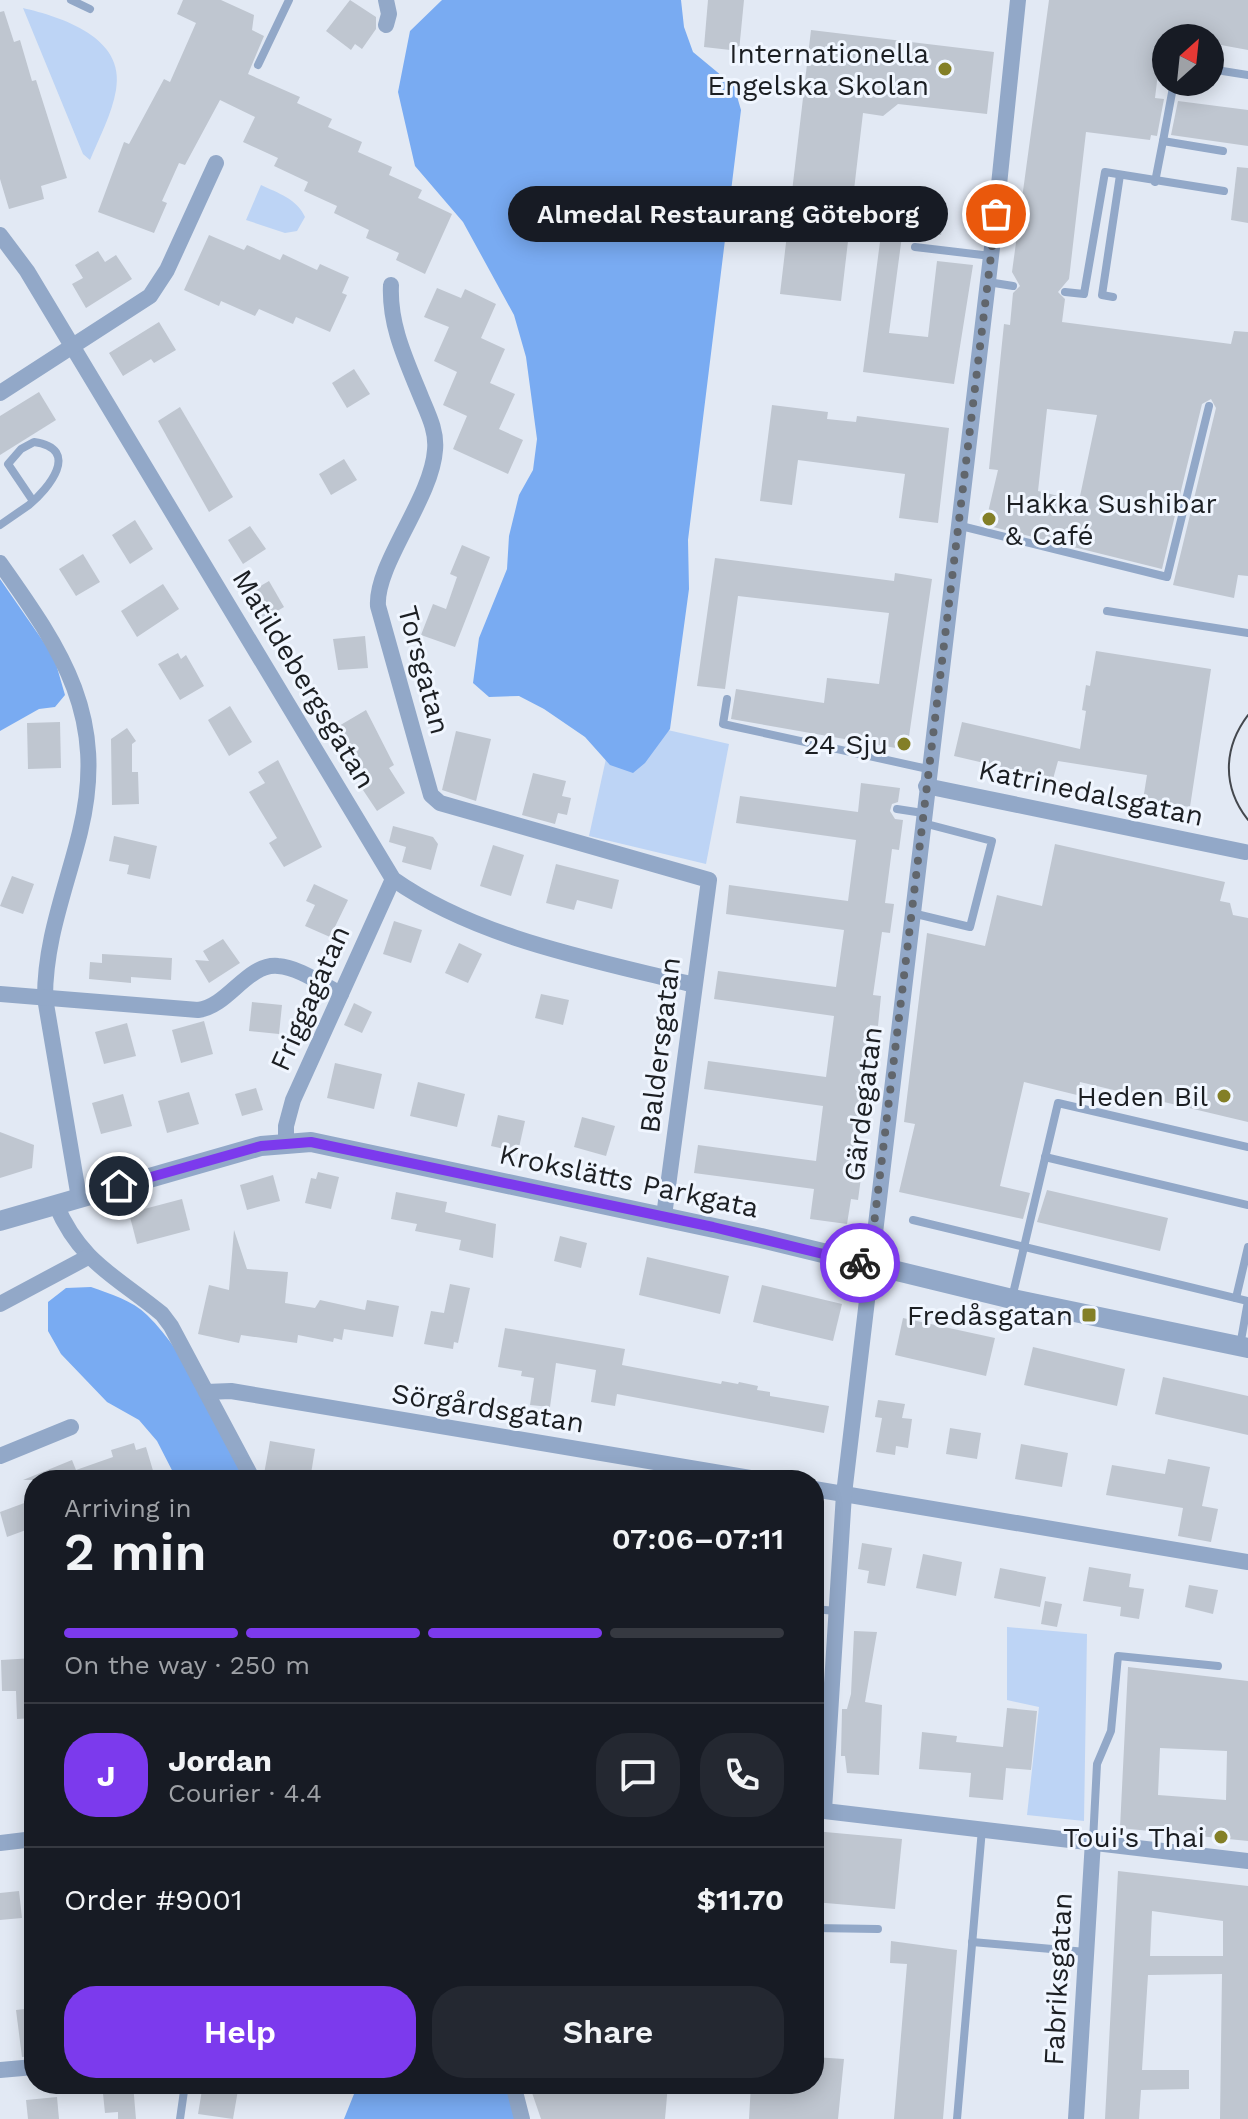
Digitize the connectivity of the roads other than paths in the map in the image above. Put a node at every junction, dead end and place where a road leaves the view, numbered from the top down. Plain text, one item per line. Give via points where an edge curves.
1 (71, 0) edge
2 (289, 0) edge
3 (386, 0) edge
4 (1018, 0) edge
5 (90, 9) dead end
6 (386, 25) dead end
7 (258, 65) dead end
8 (1224, 71) edge
9 (1248, 75) edge
10 (1171, 96) edge
11 (1163, 141) junction
12 (1223, 151) dead end
13 (216, 163) dead end
14 (1120, 175) junction
15 (1155, 182) junction
16 (1224, 191) dead end
17 (0, 235) edge
18 (915, 247) dead end
19 (991, 256) junction
20 (988, 282) junction
21 (391, 285) dead end
22 (1013, 286) dead end
23 (1065, 292) dead end
24 (1113, 297) dead end
25 (71, 348) junction
26 (0, 393) edge
27 (1209, 406) dead end
28 (33, 501) junction
29 (957, 524) junction
30 (0, 525) edge
31 (0, 563) edge
32 (1107, 611) dead end
33 (1248, 633) edge
34 (727, 699) dead end
35 (844, 738) dead end
36 (842, 750) junction
37 (927, 778) junction
38 (897, 809) dead end
39 (922, 818) junction
40 (1245, 852) dead end
41 (393, 879) junction
42 (709, 880) joint
43 (911, 912) junction
44 (694, 985) junction
45 (0, 994) edge
46 (341, 994) junction
47 (45, 998) junction
48 (286, 1142) junction
49 (1248, 1147) edge
50 (1045, 1157) junction
51 (79, 1198) junction
52 (56, 1205) junction
53 (1248, 1205) edge
54 (664, 1216) junction
55 (913, 1220) dead end
56 (0, 1221) edge
57 (1024, 1247) junction
58 (1248, 1247) edge
59 (88, 1257) junction
60 (869, 1266) junction
61 (1236, 1298) junction
62 (1012, 1299) junction
63 (0, 1304) edge
64 (1244, 1347) edge
65 (206, 1392) junction
66 (71, 1427) dead end
67 (0, 1456) edge
68 (248, 1470) edge
69 (702, 1470) edge
70 (824, 1491) edge
71 (844, 1494) junction
72 (1248, 1562) edge
73 (824, 1610) edge
74 (836, 1611) junction
75 (1218, 1666) dead end
76 (824, 1751) edge
77 (824, 1811) edge
78 (982, 1828) junction
79 (24, 1840) edge
80 (1093, 1841) junction
81 (0, 1843) edge
82 (1248, 1861) edge
83 (824, 1928) edge
84 (878, 1929) dead end
85 (972, 1942) junction
86 (1086, 1952) junction
87 (24, 2068) edge
88 (0, 2070) edge
89 (184, 2094) edge
90 (516, 2094) edge
91 (180, 2119) edge
92 (522, 2119) edge
93 (957, 2119) edge
94 (1076, 2119) edge

1 - 5 lane
2 - 7 lane
3 - 6 street
4 - 19 street, Gärdegatan
8 - 9 lane
10 - 11 lane
11 - 12 lane
11 - 15 lane
13 - 25 street via 150,296
14 - 15 lane
14 - 23 lane via 1105,172 1084,294
14 - 24 lane via 1102,295
15 - 16 lane
17 - 25 street, Matildebergsgatan
18 - 19 lane
19 - 20 street, Gärdegatan
20 - 22 lane
20 - 29 street, Gärdegatan
21 - 42 street, Torsgatan via 396,332 432,424 435,451 423,492 380,585 378,606 431,795 440,803
25 - 26 street
25 - 41 street, Matildebergsgatan
27 - 29 lane via 1167,577
28 - 28 lane via 52,485 59,468 51,449 34,442 8,464
28 - 30 lane
29 - 37 street, Gärdegatan
31 - 47 street via 67,665 86,736 86,801 53,923
32 - 33 lane
34 - 36 lane via 723,724
35 - 36 lane
36 - 37 lane
37 - 39 street, Gärdegatan
37 - 40 street, Katrinedalsgatan
38 - 39 lane
39 - 43 street, Gärdegatan
39 - 43 lane via 992,841 970,927
41 - 44 street via 527,942
41 - 46 street, Friggagatan
42 - 44 street, Baldersgatan
43 - 60 street, Gärdegatan
44 - 54 street, Baldersgatan
45 - 47 street
46 - 47 street via 278,966 259,970 208,1008
46 - 48 street, Friggagatan via 293,1100
47 - 51 street
48 - 51 street, Krokslätts Parkgata
48 - 54 street, Krokslätts Parkgata via 336,1146
49 - 50 lane via 1058,1103
50 - 53 lane
50 - 57 lane
51 - 52 street, Krokslätts Parkgata
52 - 56 street, Krokslätts Parkgata
52 - 59 street via 69,1235
54 - 60 street, Krokslätts Parkgata
55 - 57 lane
57 - 61 lane
57 - 62 lane
58 - 61 lane
59 - 63 street
59 - 65 street via 162,1314 185,1346
60 - 62 street, Krokslätts Parkgata
60 - 71 street, Gärdegatan
61 - 64 lane via 1248,1301
62 - 64 street, Krokslätts Parkgata
65 - 68 street
65 - 69 street, Sörgårdsgatan via 231,1391
66 - 67 street
70 - 71 street
71 - 72 street
71 - 74 street, Gärdegatan
73 - 74 lane
74 - 76 street, Gärdegatan
75 - 80 lane via 1118,1656 1111,1731 1097,1764
77 - 78 street
78 - 80 street
78 - 85 lane
79 - 81 street
80 - 82 street
80 - 86 street, Fabriksgatan
83 - 84 lane
85 - 86 lane
85 - 93 lane
86 - 94 street, Fabriksgatan
87 - 88 street
89 - 91 lane
90 - 92 street

